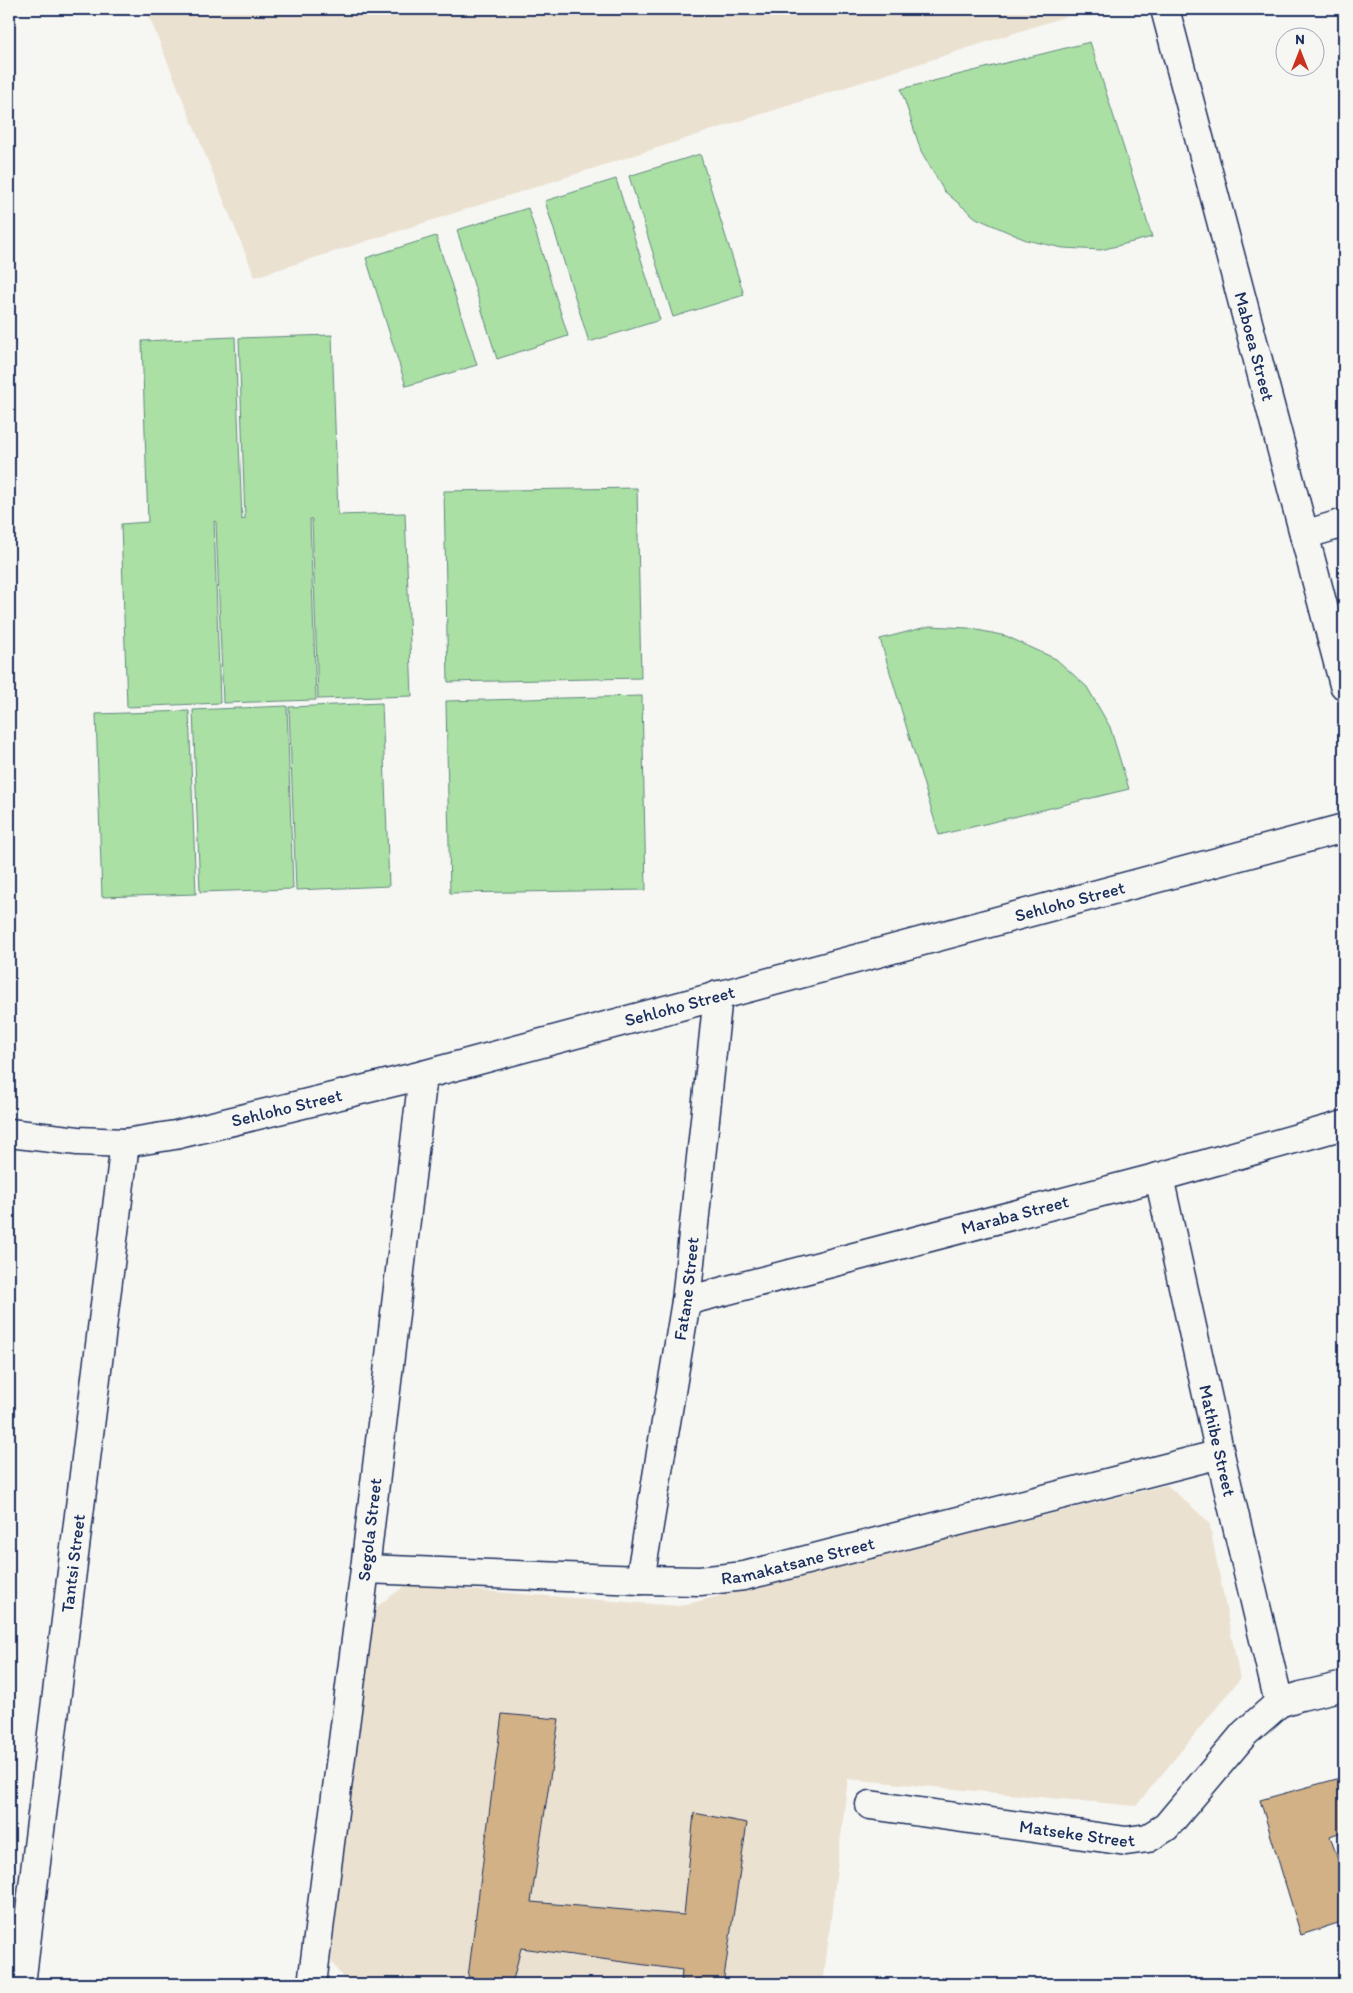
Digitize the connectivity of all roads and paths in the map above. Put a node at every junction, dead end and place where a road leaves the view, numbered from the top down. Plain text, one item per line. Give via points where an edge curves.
1 (1165, 9) edge
2 (1344, 523) edge
3 (1304, 534) junction
4 (1344, 684) edge
5 (1344, 828) edge
6 (718, 995) junction
7 (423, 1075) junction
8 (1344, 1125) edge
9 (9, 1133) edge
10 (124, 1143) junction
11 (1159, 1177) junction
12 (686, 1301) junction
13 (1220, 1454) junction
14 (365, 1569) junction
15 (640, 1580) junction
16 (1344, 1686) edge
17 (1280, 1703) junction
18 (870, 1805) dead end
19 (20, 1984) edge
20 (312, 1984) edge

1 - 3 street, Maboea Street
2 - 3 street
3 - 4 street, Maboea Street
5 - 6 street, Sehloho Street
6 - 7 street, Sehloho Street
6 - 12 street, Fatane Street
7 - 10 street, Sehloho Street via 175,1135
7 - 14 street, Segola Street
8 - 11 street, Maraba Street
9 - 10 street, Sehloho Street
10 - 19 street, Tantsi Street
11 - 12 street, Maraba Street
11 - 13 street, Mathibe Street
12 - 15 street, Fatane Street
13 - 15 street, Ramakatsane Street via 744,1576 700,1581
13 - 17 street, Mathibe Street
14 - 15 street, Ramakatsane Street
14 - 20 street, Segola Street
16 - 17 street, Matseke Street
17 - 18 street, Matseke Street via 1246,1733 1166,1828 1148,1838 1126,1841

